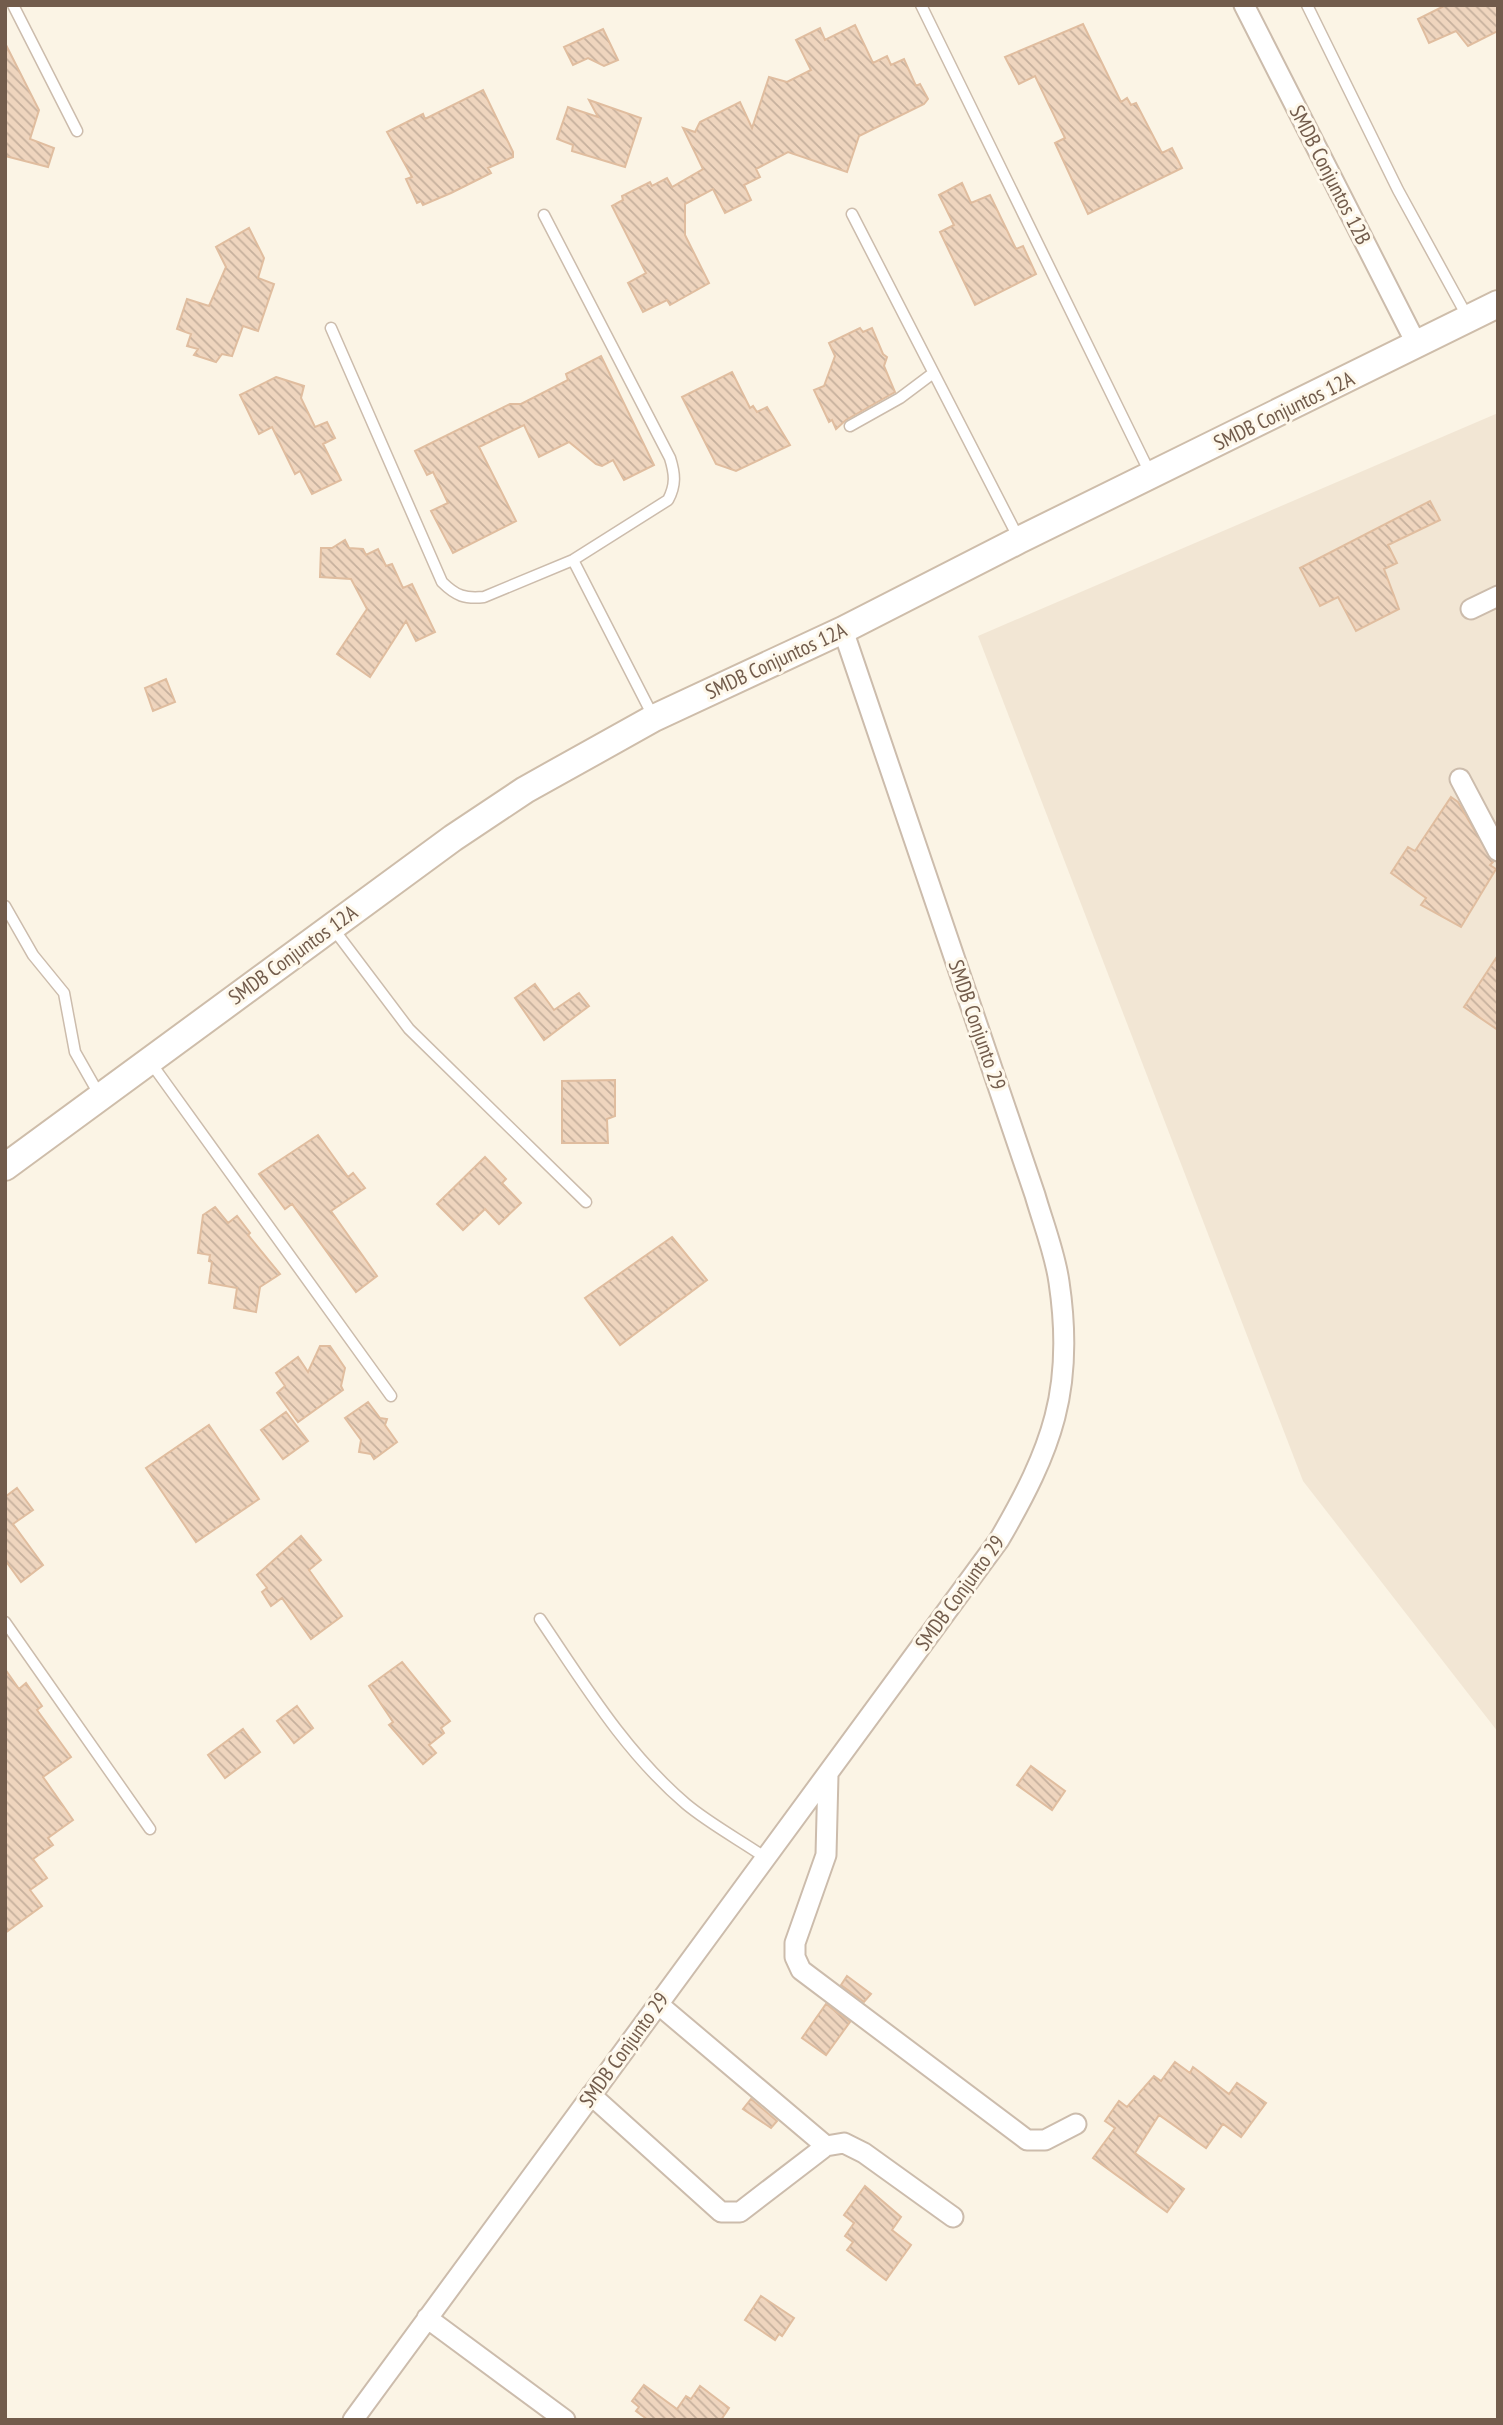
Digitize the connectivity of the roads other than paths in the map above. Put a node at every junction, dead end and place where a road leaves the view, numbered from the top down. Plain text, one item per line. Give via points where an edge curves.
1 (13, 5) edge
2 (920, 5) edge
3 (1244, 5) edge
4 (1307, 5) edge
5 (77, 131) dead end
6 (852, 214) dead end
7 (544, 215) dead end
8 (1498, 304) edge
9 (1469, 319) junction
10 (331, 327) dead end
11 (1417, 345) junction
12 (932, 374) junction
13 (850, 426) dead end
14 (1152, 477) junction
15 (1019, 540) junction
16 (573, 560) junction
17 (1498, 596) edge
18 (1471, 609) dead end
19 (843, 630) junction
20 (654, 718) junction
21 (1460, 779) dead end
22 (1498, 851) edge
23 (5, 906) edge
24 (332, 927) junction
25 (149, 1060) junction
26 (100, 1096) junction
27 (5, 1167) edge
28 (586, 1202) dead end
29 (391, 1396) dead end
30 (540, 1619) dead end
31 (5, 1622) edge
32 (828, 1775) junction
33 (150, 1829) dead end
34 (767, 1858) junction
35 (658, 2004) junction
36 (592, 2095) junction
37 (1076, 2124) dead end
38 (826, 2146) junction
39 (953, 2217) dead end
40 (427, 2318) junction
41 (353, 2420) edge
42 (565, 2420) edge

1 - 5 lane
2 - 14 lane
3 - 11 street, SMDB Conjuntos 12B
4 - 9 lane via 1392,178
6 - 12 lane
7 - 16 lane via 674,473 668,500
8 - 9 street, SMDB Conjuntos 12A
9 - 11 street, SMDB Conjuntos 12A
10 - 16 lane via 442,582 454,594 484,597
11 - 14 street, SMDB Conjuntos 12A
12 - 13 lane
12 - 15 lane
14 - 15 street, SMDB Conjuntos 12A
15 - 19 street, SMDB Conjuntos 12A
16 - 20 lane
17 - 18 street
19 - 20 street, SMDB Conjuntos 12A
19 - 32 street, SMDB Conjunto 29 via 1035,1195 1059,1280 1065,1343 1060,1408 1033,1482 999,1540
20 - 24 street, SMDB Conjuntos 12A via 525,790
21 - 22 street
23 - 26 lane via 33,956 64,993 75,1052
24 - 25 street, SMDB Conjuntos 12A
24 - 28 lane via 409,1029
25 - 26 street, SMDB Conjuntos 12A
25 - 29 lane
26 - 27 street, SMDB Conjuntos 12A
30 - 34 lane via 640,1760 687,1805
31 - 33 lane
32 - 34 street, SMDB Conjunto 29
32 - 37 street via 826,1855 795,1943 801,1970 1027,2140 1045,2140
34 - 35 street, SMDB Conjunto 29
35 - 36 street, SMDB Conjunto 29
35 - 38 street
36 - 38 street via 721,2213 740,2213
36 - 40 street, SMDB Conjunto 29
38 - 39 street via 844,2143 864,2153
40 - 41 street, SMDB Conjunto 29
40 - 42 street

